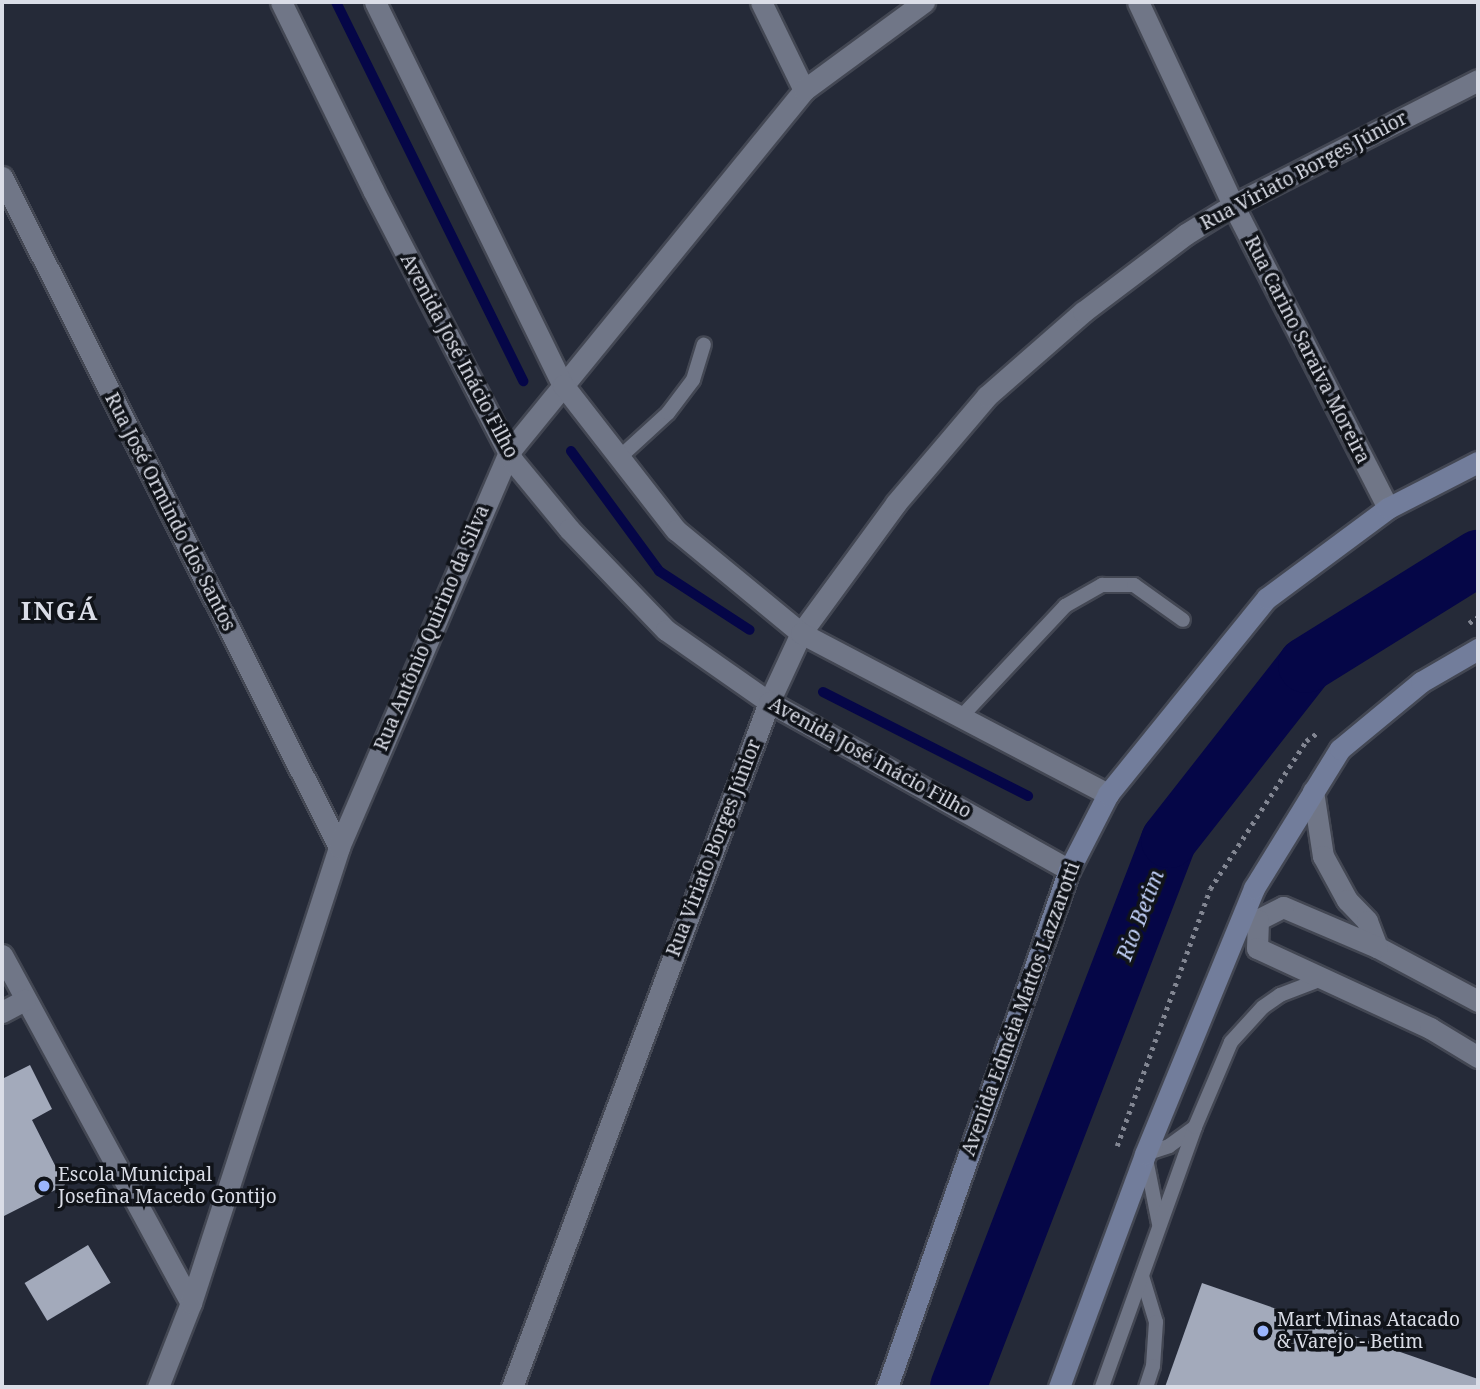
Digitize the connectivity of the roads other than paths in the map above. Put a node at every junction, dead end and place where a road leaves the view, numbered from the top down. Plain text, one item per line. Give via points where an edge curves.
1 (281, 2) edge
2 (375, 2) edge
3 (761, 2) edge
4 (924, 2) edge
5 (1138, 2) edge
6 (1478, 80) edge
7 (804, 90) junction
8 (2, 177) edge
9 (1233, 205) junction
10 (704, 345) dead end
11 (563, 385) junction
12 (509, 452) junction
13 (620, 457) junction
14 (1478, 462) edge
15 (1388, 508) junction
16 (1183, 620) dead end
17 (802, 634) junction
18 (1478, 649) edge
19 (769, 702) junction
20 (960, 718) junction
21 (1313, 791) junction
22 (1108, 794) junction
23 (339, 847) junction
24 (1069, 870) junction
25 (1377, 947) junction
26 (2, 955) edge
27 (1319, 980) junction
28 (25, 1000) junction
29 (1478, 1001) edge
30 (2, 1012) edge
31 (1478, 1057) edge
32 (1195, 1128) junction
33 (1145, 1153) junction
34 (1159, 1229) junction
35 (1142, 1276) junction
36 (191, 1303) junction
37 (158, 1387) edge
38 (512, 1387) edge
39 (887, 1387) edge
40 (1059, 1387) edge
41 (1102, 1387) edge
42 (1146, 1387) edge

1 - 12 street, Avenida José Inácio Filho
2 - 11 street
3 - 7 street
4 - 7 street, Rua Antônio Quirino da Silva
5 - 9 street, Rua Carino Saraiva Moreira
6 - 9 street, Rua Viriato Borges Júnior
7 - 11 street, Rua Antônio Quirino da Silva
8 - 23 street, Rua José Ormindo dos Santos
9 - 15 street, Rua Carino Saraiva Moreira
9 - 17 street, Rua Viriato Borges Júnior via 1083,312 986,396 896,503
10 - 13 lane via 693,380 668,413
11 - 12 street, Rua Antônio Quirino da Silva
11 - 13 street
12 - 19 street, Avenida José Inácio Filho via 569,529 666,630
12 - 23 street, Rua Antônio Quirino da Silva
13 - 17 street via 676,530
14 - 15 main road, Avenida Edméia Mattos Lazzarotti
15 - 22 main road, Avenida Edméia Mattos Lazzarotti via 1267,598
16 - 20 lane via 1134,584 1102,584 1065,606
17 - 19 street, Rua Viriato Borges Júnior
17 - 20 street
18 - 21 main road via 1421,682 1340,749
19 - 24 street, Avenida José Inácio Filho
19 - 38 street, Rua Viriato Borges Júnior
20 - 22 street
21 - 25 street via 1323,856 1347,900 1367,921
21 - 33 main road via 1254,888 1229,940
22 - 24 main road, Avenida Edméia Mattos Lazzarotti
23 - 36 street, Rua Antônio Quirino da Silva
24 - 39 main road, Avenida Edméia Mattos Lazzarotti
25 - 27 street via 1283,907 1268,911 1258,920 1257,948
25 - 29 street
26 - 28 street
27 - 31 street via 1430,1028
27 - 32 lane via 1280,995 1245,1023 1220,1062
28 - 30 street
28 - 36 street
32 - 33 lane via 1169,1146
32 - 34 lane
33 - 34 lane
33 - 40 main road
34 - 35 lane
35 - 41 lane
35 - 42 lane via 1156,1322 1153,1366
36 - 37 street, Rua Antônio Quirino da Silva

